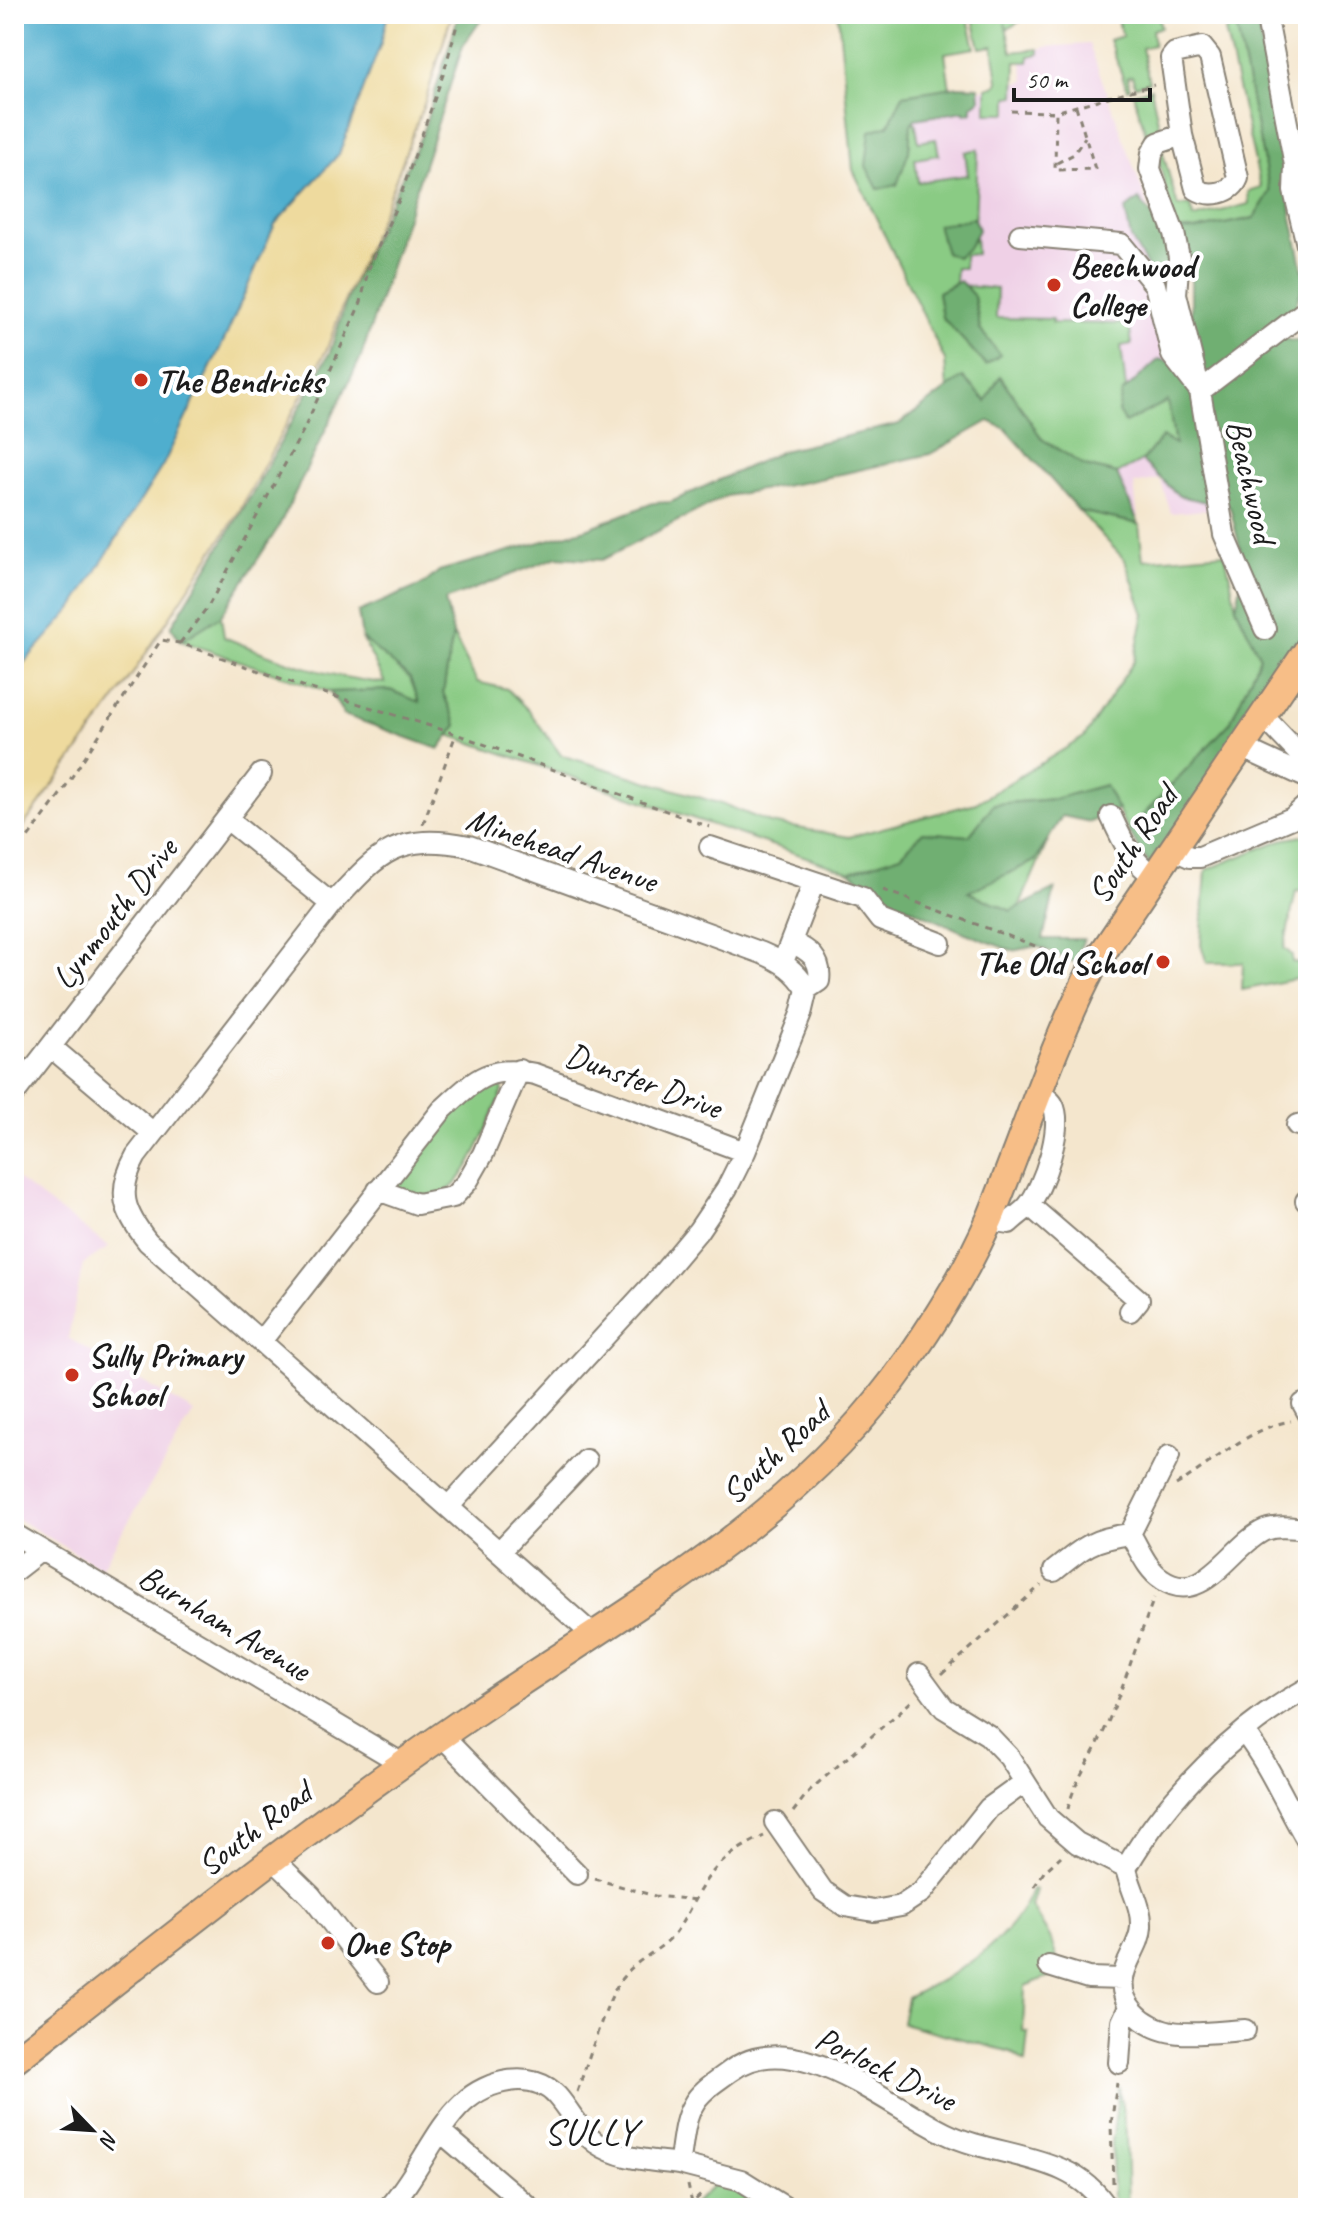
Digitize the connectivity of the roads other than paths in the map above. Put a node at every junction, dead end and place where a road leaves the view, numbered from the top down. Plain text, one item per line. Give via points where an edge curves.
1 (1266, 14) edge
2 (1182, 135) junction
3 (1295, 165) junction
4 (1308, 198) edge
5 (1020, 235) dead end
6 (1308, 249) edge
7 (1308, 309) edge
8 (1200, 391) junction
9 (1265, 629) dead end
10 (1308, 649) edge
11 (1262, 715) junction
12 (1241, 747) junction
13 (1308, 763) edge
14 (261, 774) dead end
15 (1308, 778) edge
16 (1308, 804) edge
17 (1111, 816) dead end
18 (227, 819) junction
19 (716, 839) road end
20 (1172, 849) junction
21 (1154, 876) junction
22 (814, 882) junction
23 (332, 904) junction
24 (940, 943) dead end
25 (787, 952) junction
26 (51, 1047) junction
27 (519, 1070) junction
28 (1040, 1093) junction
29 (14, 1094) edge
30 (153, 1133) junction
31 (745, 1152) junction
32 (378, 1190) junction
33 (1029, 1205) junction
34 (989, 1220) junction
35 (1130, 1311) dead end
36 (261, 1341) junction
37 (1169, 1456) dead end
38 (586, 1460) dead end
39 (449, 1506) junction
40 (1308, 1529) edge
41 (14, 1534) edge
42 (1130, 1534) junction
43 (41, 1550) junction
44 (499, 1552) junction
45 (14, 1571) edge
46 (1054, 1571) dead end
47 (593, 1635) junction
48 (919, 1674) dead end
49 (1308, 1688) edge
50 (1244, 1732) junction
51 (442, 1736) junction
52 (403, 1764) junction
53 (1025, 1782) junction
54 (775, 1822) dead end
55 (1308, 1842) edge
56 (272, 1858) junction
57 (1126, 1868) junction
58 (577, 1874) road end
59 (1049, 1966) dead end
60 (1123, 1979) junction
61 (378, 1982) dead end
62 (1129, 2007) junction
63 (1245, 2030) dead end
64 (14, 2061) edge
65 (1119, 2063) road end
66 (441, 2132) junction
67 (679, 2164) junction
68 (1106, 2207) edge
69 (388, 2208) edge
70 (530, 2208) edge
71 (786, 2208) edge

1 - 3 street
2 - 2 street via 1196,189 1209,195 1237,183 1208,51 1202,47 1171,58
2 - 8 street via 1158,143 1150,169 1174,233 1179,257 1176,294
3 - 4 street
3 - 6 street via 1294,191
5 - 8 street, Beachwood via 1121,244 1155,285 1172,355
7 - 8 street, Beachwood
8 - 9 street, Beachwood via 1224,534
10 - 11 main road, South Road
11 - 12 main road, South Road
11 - 13 street
12 - 15 street
12 - 20 main road, South Road
14 - 18 street, Lynmouth Drive
16 - 20 street via 1292,818 1200,857
17 - 21 street via 1127,851
18 - 23 street
18 - 26 street, Lynmouth Drive
19 - 22 street
20 - 21 main road, South Road
21 - 28 main road, South Road via 1093,967
22 - 24 street via 863,898 880,920
22 - 25 street
23 - 25 street, Minehead Avenue via 380,857 417,841 469,846
23 - 30 street, Minehead Avenue
25 - 31 street, Minehead Avenue via 807,989
26 - 29 street, Lynmouth Drive
26 - 30 street
27 - 31 street, Dunster Drive
27 - 32 street, Dunster Drive via 495,1071 472,1083 442,1110
27 - 32 street, Dunster Drive via 483,1154 453,1197 417,1204
28 - 33 street via 1053,1103 1056,1135
28 - 34 main road, South Road
30 - 36 street, Minehead Avenue via 128,1171 124,1205 132,1221 148,1242
31 - 39 street, Minehead Avenue via 727,1188 662,1274
32 - 36 street, Dunster Drive
33 - 34 street via 1009,1223
33 - 35 street via 1139,1300
34 - 47 main road, South Road via 906,1362 828,1456 748,1529
36 - 39 street, Minehead Avenue
37 - 42 street
38 - 44 street
39 - 44 street, Minehead Avenue
40 - 42 street via 1267,1529 1250,1538 1212,1576 1192,1586 1161,1579
41 - 43 street, Burnham Avenue
42 - 46 street via 1086,1545
43 - 45 street
43 - 52 street, Burnham Avenue
44 - 47 street, Minehead Avenue
47 - 51 main road, South Road
48 - 53 street via 944,1708 988,1735
49 - 50 street
50 - 55 street
50 - 57 street via 1167,1808
51 - 52 main road, South Road
51 - 58 street
52 - 56 main road, South Road
53 - 54 street via 989,1808 922,1892 901,1906 874,1911 845,1906 823,1891
53 - 57 street via 1048,1818 1069,1836
56 - 61 street via 311,1896
56 - 64 main road, South Road
57 - 60 street via 1139,1903 1141,1928
59 - 60 street via 1088,1978
60 - 62 street
62 - 63 street via 1161,2031
62 - 65 street via 1122,2022
66 - 67 street via 462,2103 480,2090 522,2080 539,2083 556,2095 582,2130 605,2148
66 - 69 street
66 - 70 street
67 - 68 street, Porlock Drive via 692,2106 702,2093 754,2057 791,2057 853,2081 945,2133 1059,2167 1089,2186
67 - 71 street via 741,2180

